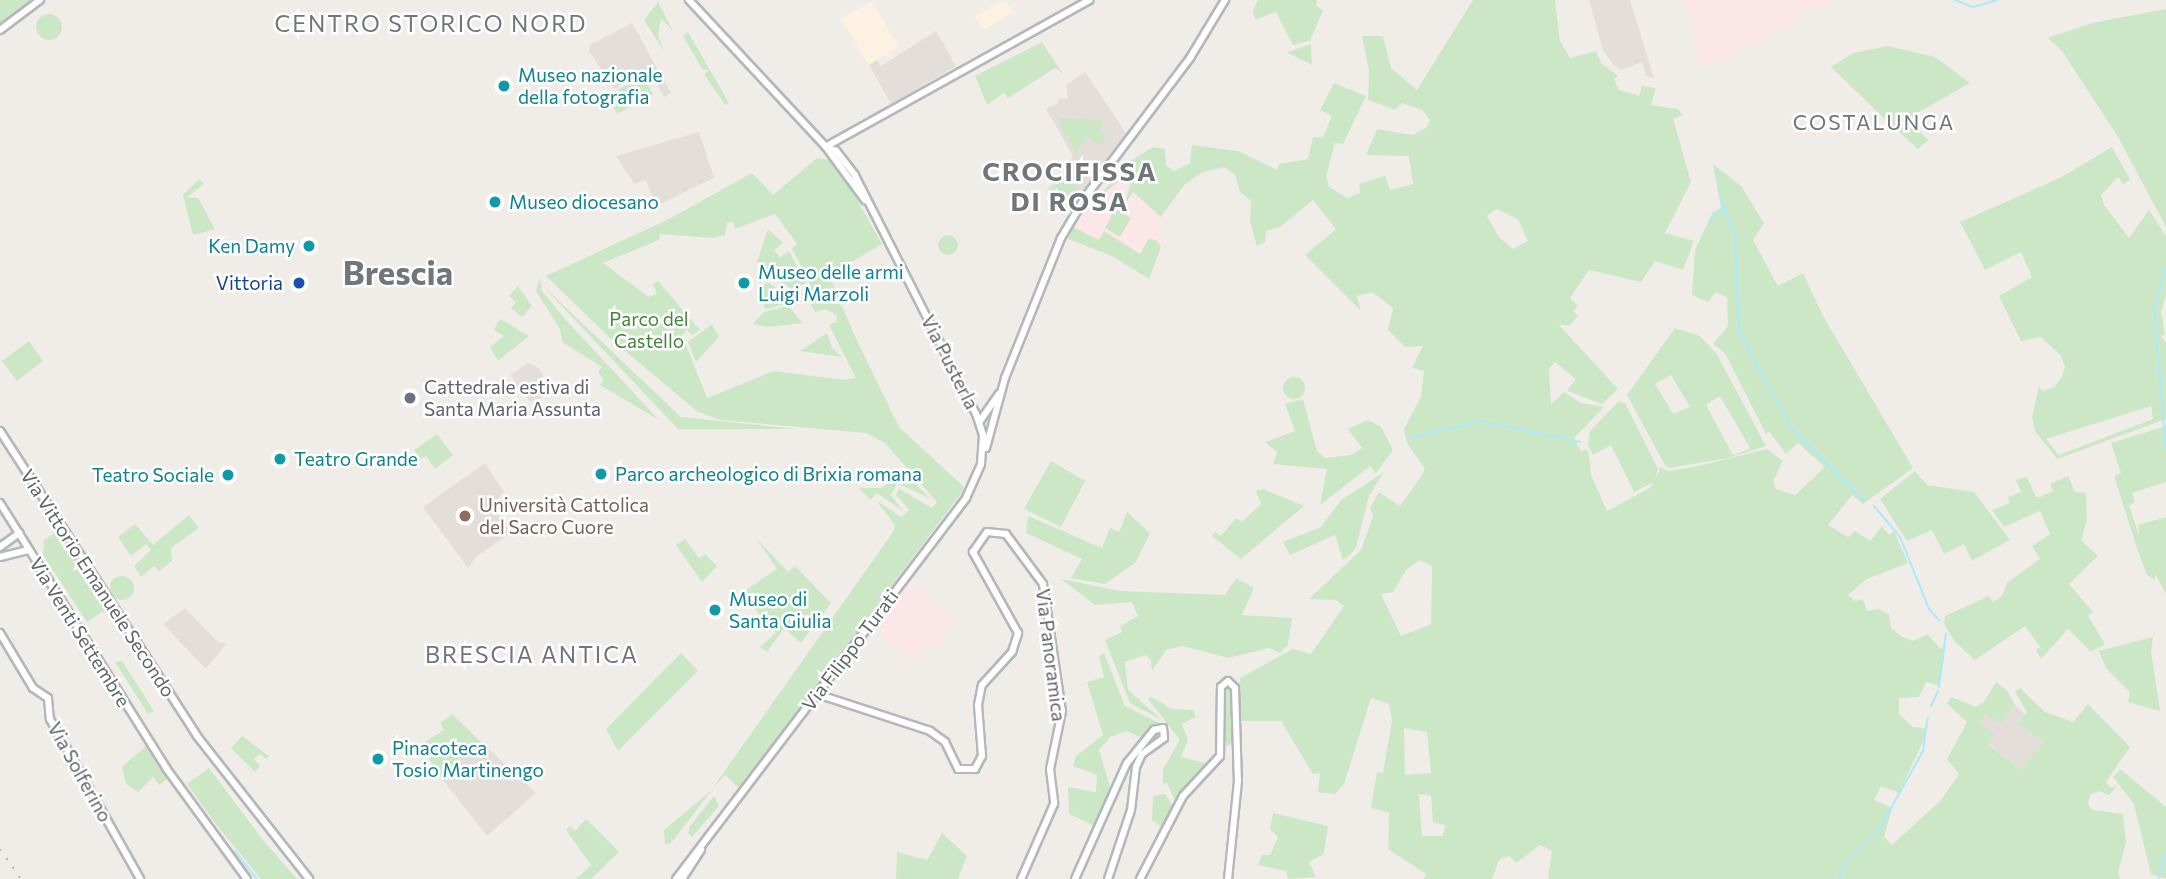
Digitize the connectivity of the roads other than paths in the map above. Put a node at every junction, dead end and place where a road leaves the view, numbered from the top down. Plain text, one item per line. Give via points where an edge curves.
1 (40, 0) edge
2 (688, 0) edge
3 (1089, 0) edge
4 (1225, 0) edge
5 (0, 30) edge
6 (825, 146) junction
7 (1000, 392) junction
8 (970, 401) junction
9 (990, 408) junction
10 (980, 421) junction
11 (0, 431) edge
12 (983, 453) junction
13 (0, 503) edge
14 (19, 533) junction
15 (23, 542) junction
16 (0, 547) edge
17 (28, 550) junction
18 (0, 556) edge
19 (0, 633) edge
20 (817, 694) junction
21 (684, 874) edge
22 (140, 879) edge
23 (247, 879) edge
24 (309, 879) edge
25 (676, 879) edge
26 (1021, 879) edge
27 (1075, 879) edge
28 (1108, 879) edge
29 (1140, 879) edge
30 (1228, 879) edge

1 - 5 street
2 - 6 street, Via Pusterla
3 - 6 street
4 - 7 street via 1196,49 1060,238
6 - 8 street, Via Pusterla via 866,201
7 - 9 street
7 - 12 street, Via Filippo Turati
8 - 9 street
8 - 10 street, Via Pusterla
9 - 10 street
10 - 12 street, Via Pusterla
11 - 24 street, Via Vittorio Emanuele Secondo via 197,736
12 - 20 street, Via Filippo Turati via 966,498
13 - 14 street, Via Venti Settembre
14 - 15 street, Via Venti Settembre
14 - 16 street
15 - 17 street, Via Venti Settembre
15 - 18 street
17 - 18 street
17 - 23 street, Via Venti Settembre via 162,760
19 - 22 street, Via Solferino via 33,688 48,698 50,719
20 - 21 street, Via Filippo Turati
20 - 26 street, Via Panoramica via 930,730 945,742 958,769 975,769 982,756 978,705 982,685 1012,652 1018,633 973,552 987,532 1006,534 1043,584 1062,711 1051,769 1054,804
21 - 25 street, Via Filippo Turati
27 - 28 street via 1127,763 1154,730 1163,728 1164,738 1142,754 1136,767 1131,810
29 - 30 street via 1183,796 1220,756 1221,687 1228,681 1235,688 1238,796

